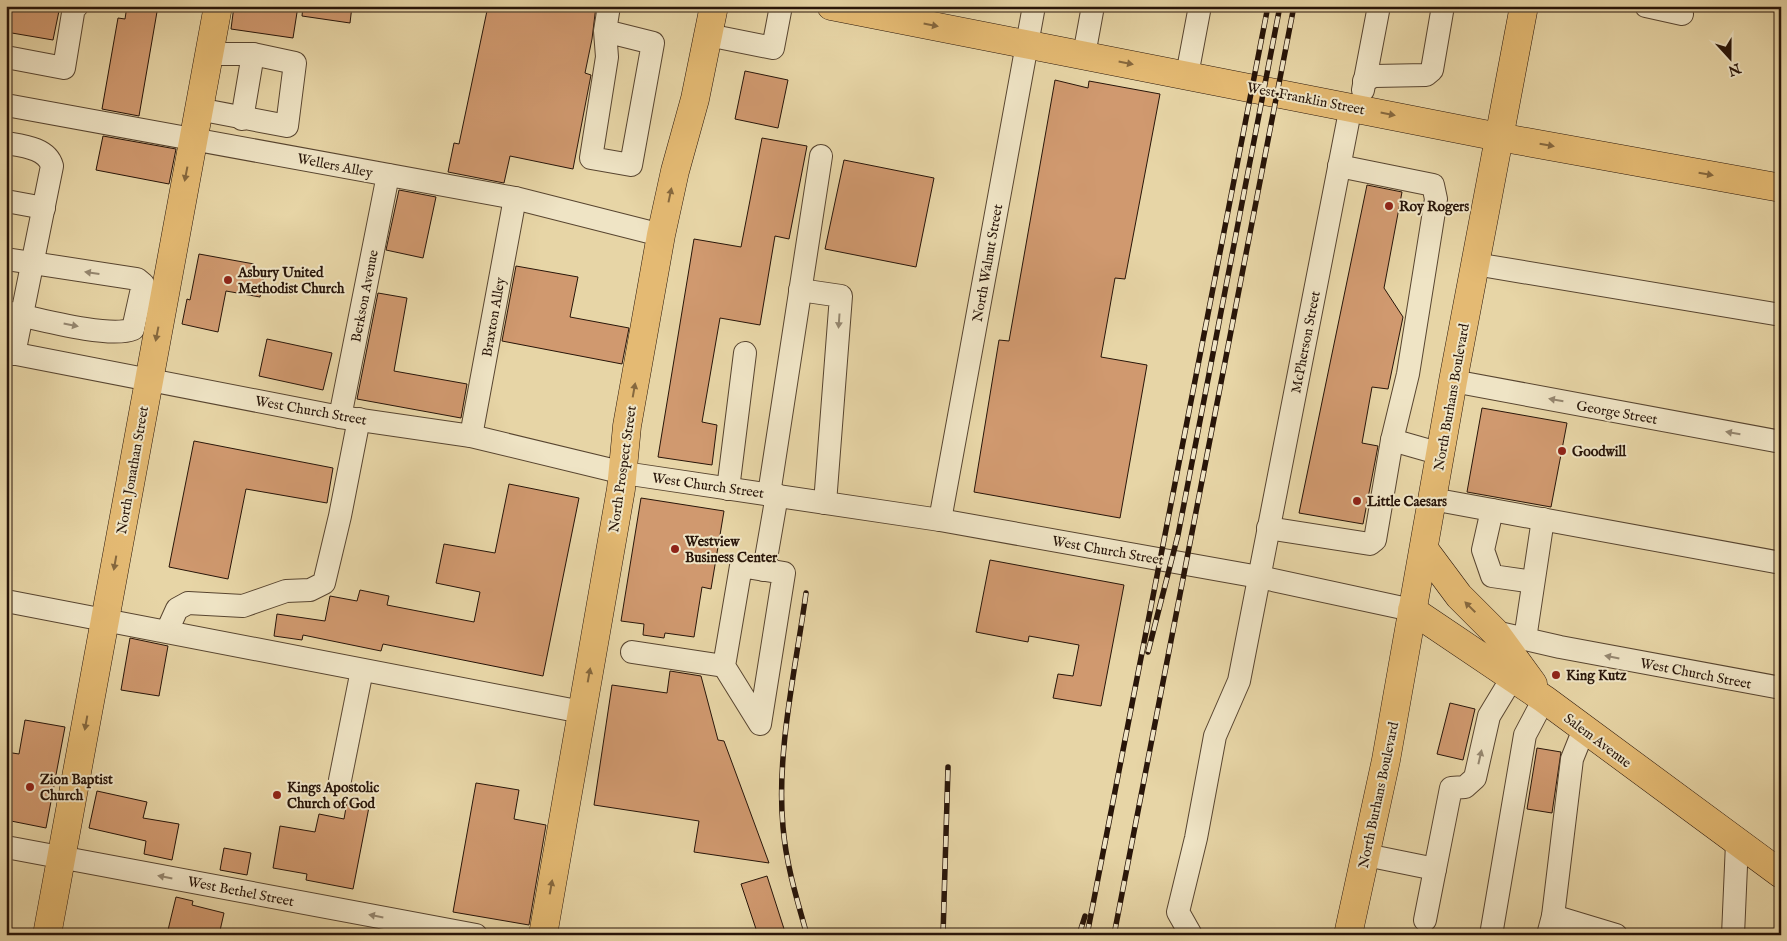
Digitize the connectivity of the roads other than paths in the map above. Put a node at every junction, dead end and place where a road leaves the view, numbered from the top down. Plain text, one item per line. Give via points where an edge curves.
1 (77, 6) edge
2 (218, 6) edge
3 (609, 6) edge
4 (714, 6) edge
5 (780, 6) edge
6 (831, 6) edge
7 (1034, 6) edge
8 (1093, 6) edge
9 (1200, 6) edge
10 (1379, 6) edge
11 (1443, 6) edge
12 (1524, 6) edge
13 (1646, 6) edge
14 (891, 12) edge
15 (1682, 14) dead end
16 (605, 31) junction
17 (708, 35) junction
18 (1026, 44) junction
19 (209, 54) junction
20 (253, 54) junction
21 (1084, 55) junction
22 (6, 57) edge
23 (1187, 75) junction
24 (1364, 81) junction
25 (6, 105) edge
26 (1355, 107) junction
27 (198, 108) junction
28 (242, 119) junction
29 (1498, 137) junction
30 (193, 138) junction
31 (6, 143) edge
32 (821, 156) dead end
33 (1340, 166) junction
34 (388, 175) junction
35 (1781, 188) edge
36 (515, 198) junction
37 (6, 201) edge
38 (44, 208) junction
39 (661, 235) junction
40 (6, 259) edge
41 (1475, 264) junction
42 (33, 265) junction
43 (800, 290) junction
44 (15, 314) edge
45 (1781, 315) edge
46 (10, 353) edge
47 (745, 353) dead end
48 (148, 381) junction
49 (1453, 382) junction
50 (349, 418) junction
51 (471, 436) junction
52 (1392, 440) junction
53 (1781, 442) edge
54 (1441, 454) junction
55 (624, 473) junction
56 (728, 489) junction
57 (773, 495) junction
58 (1432, 500) junction
59 (825, 503) junction
60 (1492, 510) junction
61 (1543, 519) junction
62 (940, 520) junction
63 (1268, 528) junction
64 (1424, 549) junction
65 (1781, 563) edge
66 (764, 570) junction
67 (1259, 577) junction
68 (1534, 582) junction
69 (6, 600) edge
70 (1412, 610) junction
71 (104, 620) junction
72 (167, 631) junction
73 (1494, 632) junction
74 (1525, 639) junction
75 (632, 652) dead end
76 (724, 666) junction
77 (362, 670) junction
78 (1512, 678) junction
79 (1781, 688) edge
80 (1544, 699) junction
81 (582, 712) junction
82 (1584, 729) junction
83 (340, 780) dead end
84 (1737, 843) junction
85 (6, 847) edge
86 (1366, 855) junction
87 (61, 858) junction
88 (1435, 869) junction
89 (1781, 874) edge
90 (1425, 920) dead end
91 (1551, 925) edge
92 (47, 935) edge
93 (476, 935) edge
94 (543, 935) edge
95 (1191, 935) edge
96 (1348, 935) edge
97 (1491, 935) edge
98 (1616, 935) edge
99 (1733, 935) edge

1 - 22 street via 74,8 64,68
2 - 19 main road, North Jonathan Street
3 - 16 street
4 - 17 main road, North Prospect Street
5 - 17 street via 773,48
6 - 14 main road, West Franklin Street
7 - 18 street, North Walnut Street
8 - 21 street
9 - 23 street
10 - 24 street, McPherson Street
11 - 24 street via 1429,73 1374,76
12 - 29 main road, North Burhans Boulevard
13 - 15 street
14 -> 18 main road, West Franklin Street
16 - 16 street via 607,57 591,158 631,165 653,43
39 -> 17 main road, North Prospect Street
18 - 21 main road, West Franklin Street
18 - 62 street, North Walnut Street
19 - 20 street
19 - 27 main road, North Jonathan Street
20 - 28 street
20 - 28 street via 295,63 287,126
21 -> 23 main road, West Franklin Street
23 - 26 main road, West Franklin Street
24 - 26 street, McPherson Street
25 - 30 street, Wellers Alley
26 -> 29 main road, West Franklin Street
26 - 33 street, McPherson Street
27 - 28 street
27 - 30 main road, North Jonathan Street
29 -> 35 main road, West Franklin Street
29 - 41 main road, North Burhans Boulevard
30 - 34 street, Wellers Alley
30 -> 48 main road, North Jonathan Street
31 - 38 street via 40,151 49,157 52,166
32 - 43 street
33 - 52 street via 1433,185 1436,199 1408,374
33 - 63 street, McPherson Street
34 - 36 street, Wellers Alley
34 - 50 street, Berkson Avenue
36 - 39 street, Wellers Alley
36 - 51 street, Braxton Alley
37 - 38 street
38 - 42 street
55 -> 39 main road, North Prospect Street via 627,426
40 - 42 street
41 - 45 street
41 - 49 main road, North Burhans Boulevard
42 - 44 street
44 -> 42 street via 103,331 133,329 143,284 137,279
43 - 57 street
43 -> 59 street via 841,296
44 - 46 street
46 - 48 street, West Church Street
47 - 56 street
48 - 50 street, West Church Street
48 -> 71 main road, North Jonathan Street
53 -> 49 street, George Street
49 - 54 main road, North Burhans Boulevard
50 - 51 street, West Church Street
50 - 72 street, Berkson Avenue via 340,516 324,582 310,590 286,591 243,606 188,603 176,609
51 - 55 street, West Church Street
52 - 54 street
52 - 63 street via 1375,540 1370,544
54 - 58 main road, North Burhans Boulevard
55 - 56 street, West Church Street
81 -> 55 main road, North Prospect Street
56 - 57 street, West Church Street
57 - 59 street, West Church Street
57 - 66 street
58 - 60 street
58 - 64 main road, North Burhans Boulevard
59 - 62 street, West Church Street
60 - 61 street
60 - 68 street via 1483,550 1492,576
61 - 65 street
61 - 68 street
62 - 67 street, West Church Street
63 - 67 street, McPherson Street
64 - 70 main road, North Burhans Boulevard
73 -> 64 main road via 1459,596
66 - 76 street via 741,566
66 - 76 street via 784,573 760,724
67 - 70 street, West Church Street
67 - 95 street, McPherson Street via 1239,681 1215,736 1178,912
68 - 74 street
69 - 71 street
70 - 78 main road, Salem Avenue
70 - 86 main road, North Burhans Boulevard
71 - 72 street
71 -> 87 main road, North Jonathan Street
72 - 77 street
73 - 74 street, West Church Street
73 - 80 main road
79 -> 74 street, West Church Street
75 - 76 street
77 - 81 street
77 - 83 street
78 - 80 main road, Salem Avenue
88 -> 78 street via 1452,788 1465,788 1475,778 1489,716
80 - 82 main road, Salem Avenue
80 - 97 street via 1525,735
94 -> 81 main road, North Prospect Street
82 - 84 main road, Salem Avenue
82 - 91 street via 1572,759
84 - 89 main road, Salem Avenue
84 - 99 street
85 - 87 street, West Bethel Street
86 - 88 street
86 - 96 main road, North Burhans Boulevard
87 - 92 main road, North Jonathan Street
93 -> 87 street, West Bethel Street
88 - 90 street
91 - 98 street

